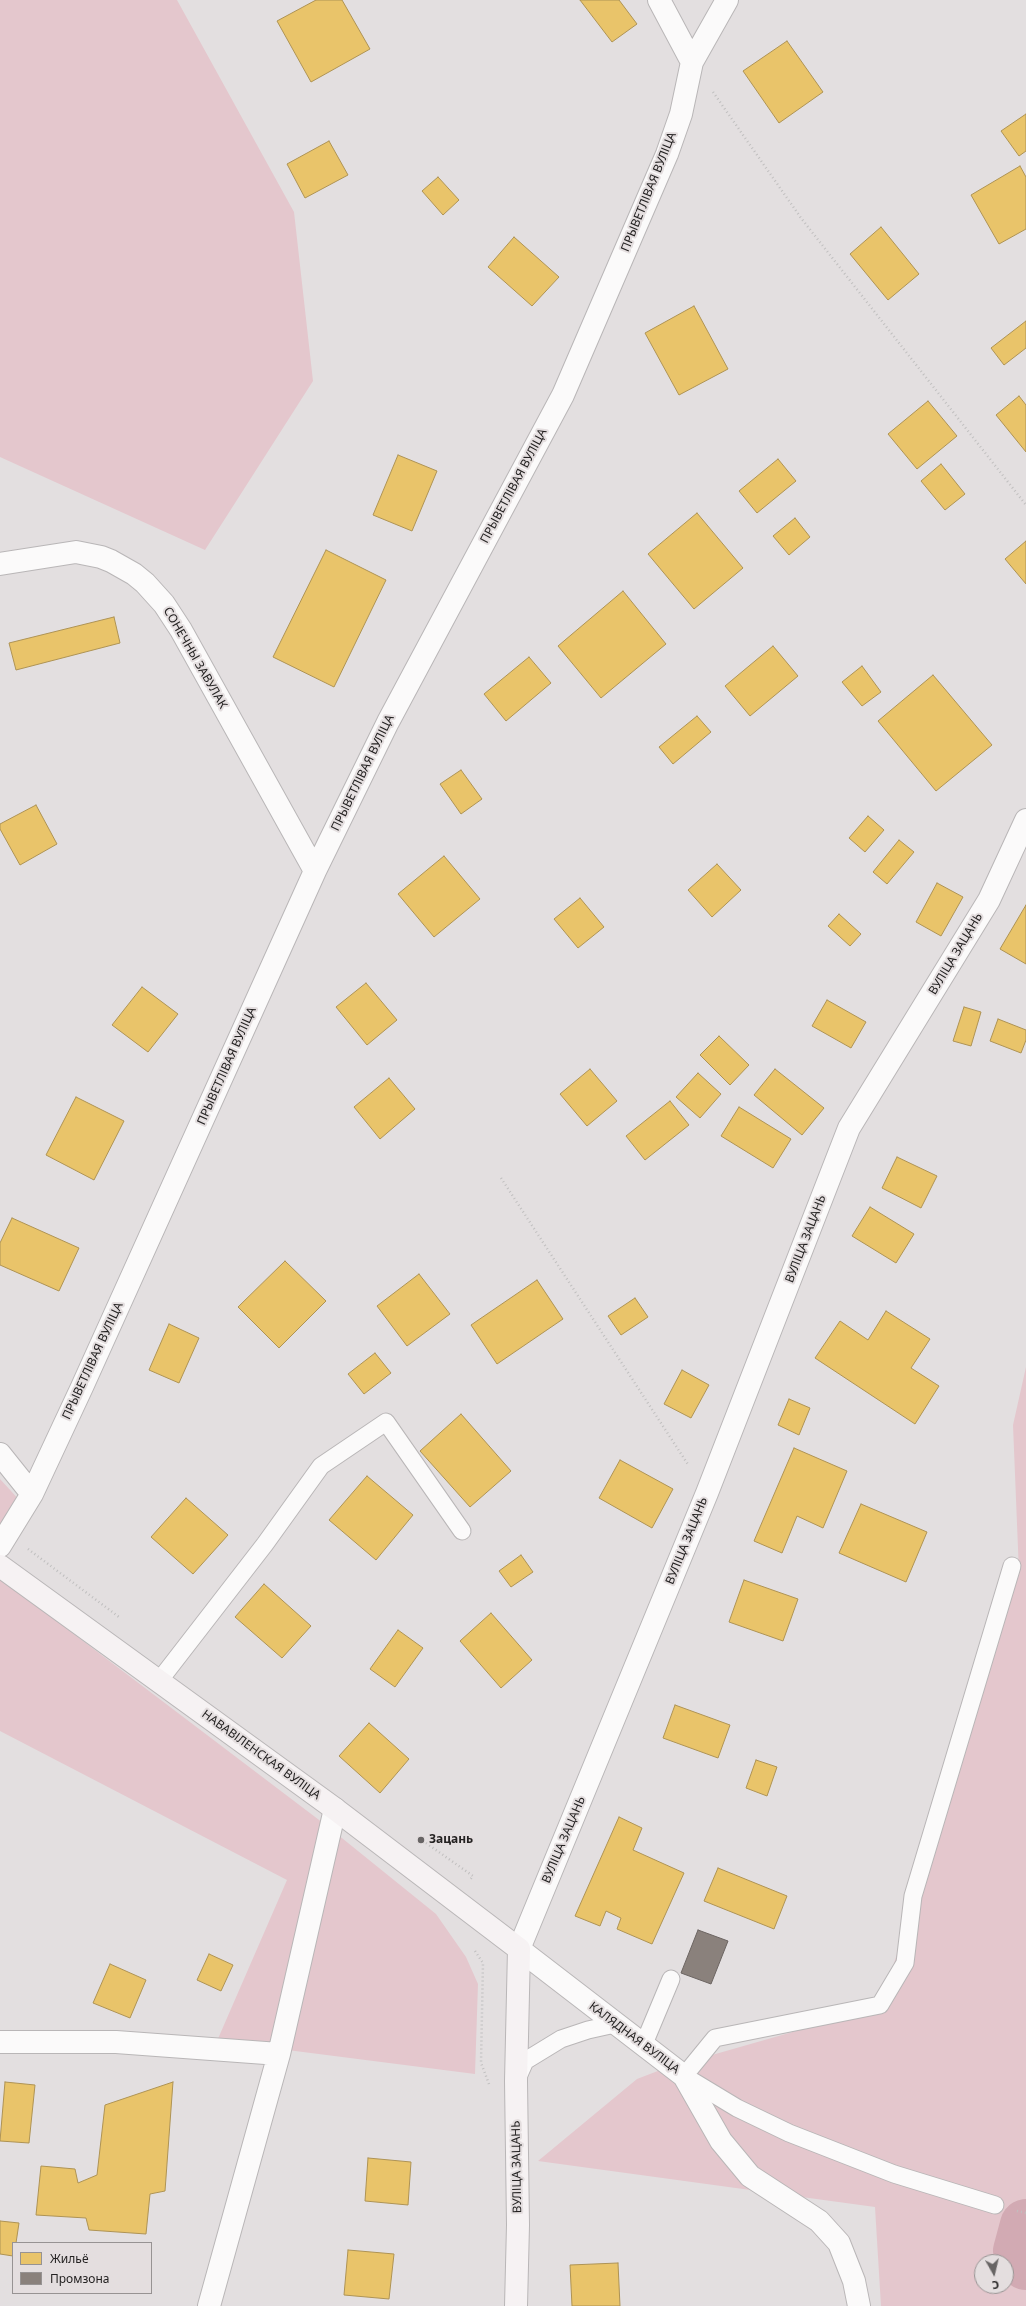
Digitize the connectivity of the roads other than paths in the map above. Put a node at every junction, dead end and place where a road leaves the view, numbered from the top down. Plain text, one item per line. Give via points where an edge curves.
1 (659, 0) edge
2 (727, 0) edge
3 (692, 62) junction
4 (0, 564) edge
5 (1026, 820) edge
6 (315, 870) junction
7 (0, 1454) edge
8 (32, 1494) junction
9 (462, 1531) dead end
10 (0, 1546) edge
11 (0, 1566) edge
12 (1012, 1566) dead end
13 (159, 1681) junction
14 (335, 1809) junction
15 (519, 1949) junction
16 (671, 1979) dead end
17 (615, 2024) junction
18 (0, 2042) edge
19 (643, 2046) junction
20 (278, 2054) junction
21 (684, 2076) junction
22 (516, 2081) junction
23 (995, 2205) dead end
24 (209, 2306) edge
25 (516, 2306) edge
26 (859, 2306) edge

1 - 3 street
2 - 3 street, ПРЫВЕТЛІВАЯ ВУЛІЦА
3 - 6 street, ПРЫВЕТЛІВАЯ ВУЛІЦА via 681,114 666,154 563,395 388,722
4 - 6 street, СОНЕЧНЫ ЗАВУЛАК via 76,552 111,561 145,583 164,604 181,630
5 - 15 street, ВУЛІЦА ЗАЦАНЬ via 989,900 850,1128 707,1493
6 - 8 street, ПРЫВЕТЛІВАЯ ВУЛІЦА
7 - 8 street
8 - 10 street, ПРЫВЕТЛІВАЯ ВУЛІЦА
9 - 13 lane via 386,1422 321,1466 265,1544
11 - 13 street, НАВАВІЛЕНСКАЯ ВУЛІЦА
12 - 21 lane via 913,1896 905,1963 880,2005 714,2038
13 - 14 street, НАВАВІЛЕНСКАЯ ВУЛІЦА
14 - 15 street, НАВАВІЛЕНСКАЯ ВУЛІЦА
14 - 20 street
15 - 17 street, КАЛЯДНАЯ ВУЛІЦА
15 - 22 street, ВУЛІЦА ЗАЦАНЬ
16 - 19 lane
17 - 19 street, КАЛЯДНАЯ ВУЛІЦА
17 - 22 lane via 561,2039 525,2061
18 - 20 street via 116,2042
19 - 21 street, КАЛЯДНАЯ ВУЛІЦА
20 - 24 street
21 - 23 lane via 737,2108 789,2133 894,2174
21 - 26 street, КАЛЯДНАЯ ВУЛІЦА via 721,2141 750,2176 819,2221 839,2243 854,2281
22 - 25 street, ВУЛІЦА ЗАЦАНЬ

